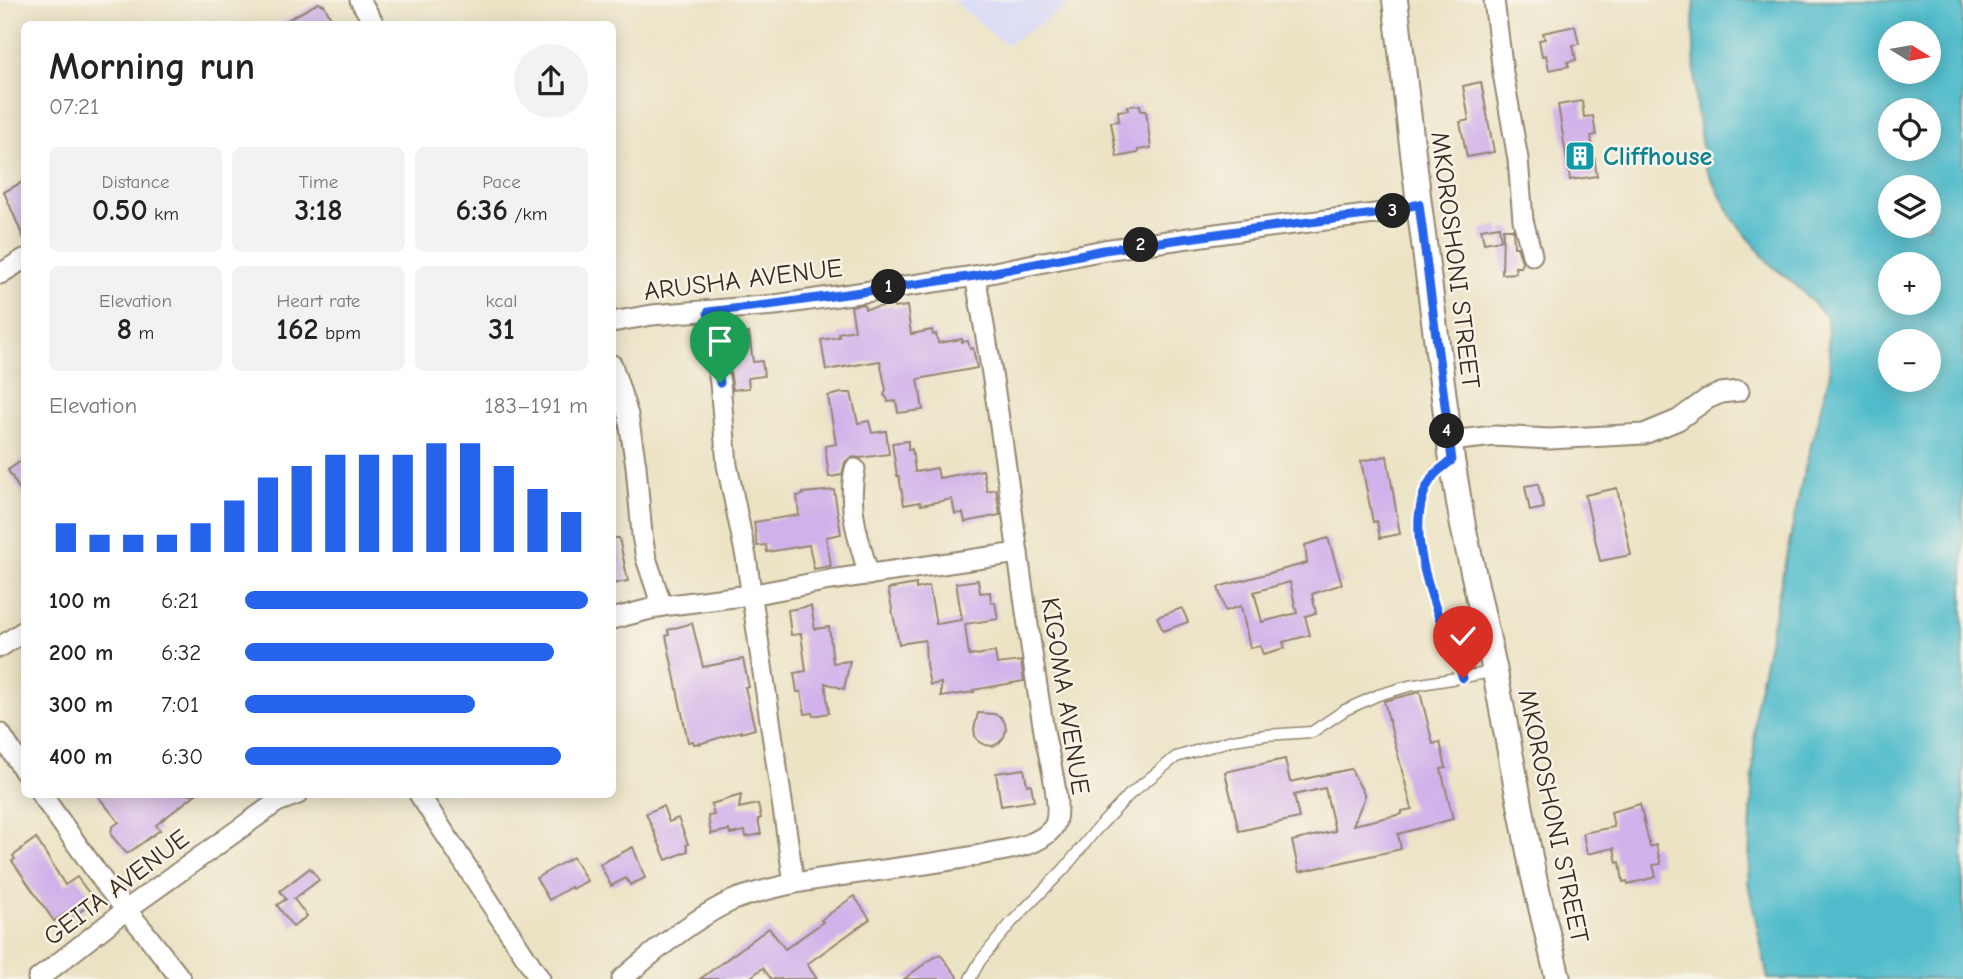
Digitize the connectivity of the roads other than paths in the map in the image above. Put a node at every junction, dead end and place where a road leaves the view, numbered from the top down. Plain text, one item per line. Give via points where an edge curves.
1 (360, 0) edge
2 (1395, 0) edge
3 (1494, 0) edge
4 (372, 21) edge
5 (1419, 204) junction
6 (1532, 255) dead end
7 (21, 261) edge
8 (0, 274) edge
9 (975, 276) junction
10 (708, 312) junction
11 (616, 321) edge
12 (616, 378) edge
13 (1739, 391) dead end
14 (1450, 450) junction
15 (855, 468) dead end
16 (1018, 553) junction
17 (869, 575) junction
18 (750, 595) junction
19 (662, 606) junction
20 (616, 618) edge
21 (21, 633) edge
22 (0, 647) edge
23 (1494, 667) junction
24 (0, 733) edge
25 (21, 766) edge
26 (44, 798) edge
27 (288, 798) edge
28 (422, 798) edge
29 (794, 883) junction
30 (126, 910) junction
31 (38, 979) edge
32 (181, 979) edge
33 (540, 979) edge
34 (622, 979) edge
35 (970, 979) edge
36 (1558, 979) edge

1 - 4 street
2 - 5 street, MKOROSHONI STREET
3 - 6 street via 1523,220
5 - 9 street, ARUSHA AVENUE via 1383,213 1104,250
5 - 14 street, MKOROSHONI STREET
7 - 8 street
9 - 10 street, ARUSHA AVENUE
9 - 16 street, KIGOMA AVENUE
10 - 11 street, ARUSHA AVENUE
10 - 18 street via 727,466
12 - 19 street via 628,415 644,547
13 - 14 street via 1707,399 1678,420 1644,434 1550,439 1495,436
14 - 23 street, MKOROSHONI STREET
15 - 17 street via 852,503
16 - 17 street
16 - 29 street, KIGOMA AVENUE via 1053,772 1055,826 1042,838 1018,847
17 - 18 street
18 - 19 street
18 - 29 street
19 - 20 street
21 - 22 street
23 - 35 lane via 1481,674 1378,695 1312,732 1232,740 1177,757 1130,794 1095,831 1011,923
23 - 36 street, MKOROSHONI STREET
24 - 25 street
26 - 30 street
27 - 30 street, GEITA AVENUE
28 - 33 street
29 - 34 street, KIGOMA AVENUE via 739,898 711,912
30 - 31 street, GEITA AVENUE
30 - 32 street

